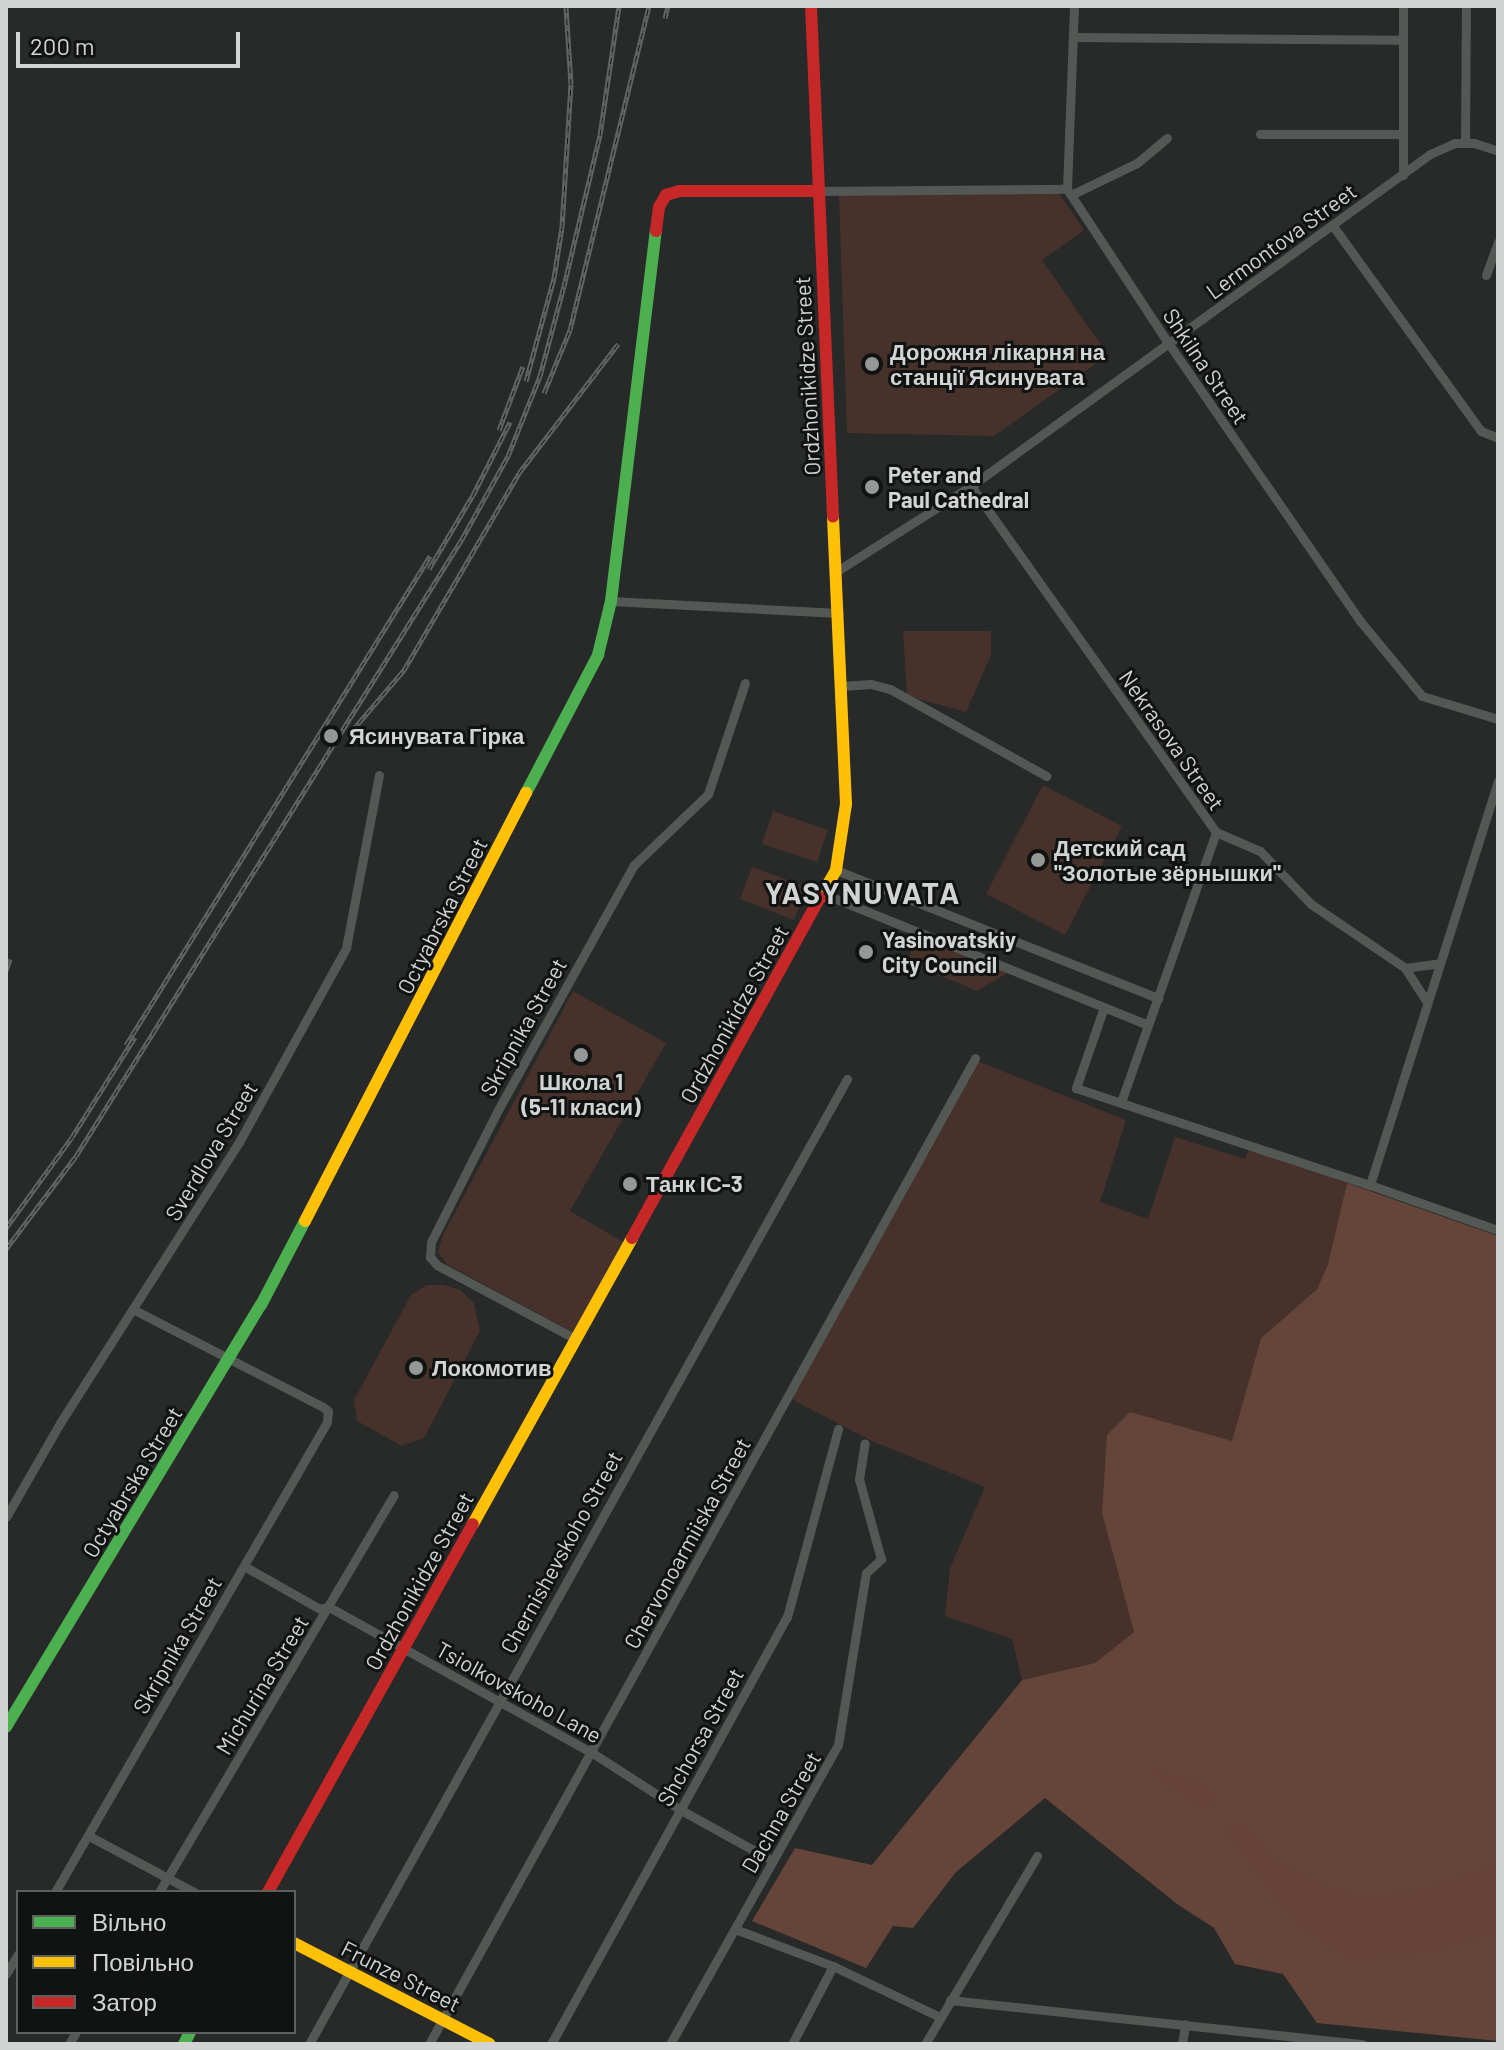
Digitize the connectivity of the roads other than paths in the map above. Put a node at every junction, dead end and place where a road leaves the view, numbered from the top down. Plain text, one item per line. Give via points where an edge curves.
1 (811, 6) edge
2 (1074, 6) edge
3 (1403, 6) edge
4 (1466, 6) edge
5 (1074, 37) junction
6 (1403, 40) junction
7 (1260, 134) dead end
8 (1403, 134) junction
9 (1167, 138) dead end
10 (1469, 143) junction
11 (1498, 151) edge
12 (1403, 175) junction
13 (818, 191) junction
14 (1069, 192) junction
15 (1333, 226) junction
16 (1498, 242) edge
17 (1486, 275) dead end
18 (1169, 344) junction
19 (1498, 438) edge
20 (971, 486) junction
21 (837, 571) junction
22 (611, 601) junction
23 (839, 613) junction
24 (745, 683) dead end
25 (842, 686) junction
26 (1498, 719) edge
27 (379, 775) dead end
28 (1046, 776) dead end
29 (1498, 781) edge
30 (1216, 832) junction
31 (836, 870) junction
32 (824, 894) junction
33 (1440, 963) junction
34 (1405, 968) junction
35 (1158, 998) junction
36 (1427, 1002) junction
37 (1104, 1007) junction
38 (1148, 1025) junction
39 (975, 1058) dead end
40 (847, 1079) dead end
41 (1121, 1102) junction
42 (1370, 1185) junction
43 (1498, 1230) edge
44 (134, 1310) junction
45 (576, 1339) junction
46 (231, 1359) junction
47 (838, 1429) dead end
48 (865, 1443) dead end
49 (394, 1495) dead end
50 (6, 1517) edge
51 (244, 1566) junction
52 (329, 1607) junction
53 (404, 1648) junction
54 (499, 1701) junction
55 (6, 1727) edge
56 (591, 1752) junction
57 (681, 1810) junction
58 (89, 1836) junction
59 (1037, 1856) dead end
60 (773, 1861) junction
61 (167, 1878) junction
62 (56, 1890) edge
63 (160, 1890) edge
64 (190, 1890) edge
65 (269, 1890) edge
66 (735, 1929) junction
67 (296, 1944) edge
68 (833, 1966) junction
69 (349, 1973) junction
70 (950, 2000) junction
71 (940, 2017) junction
72 (443, 2019) junction
73 (1185, 2024) junction
74 (1271, 2039) edge
75 (309, 2044) edge
76 (429, 2044) edge
77 (490, 2044) edge
78 (551, 2044) edge
79 (670, 2044) edge
80 (792, 2044) edge
81 (925, 2044) edge
82 (1182, 2044) edge
83 (1361, 2044) edge

1 - 13 main road, Ordzhonikidze Street
2 - 5 street
3 - 6 street
4 - 10 street
5 - 6 street
5 - 14 street
6 - 8 street
7 - 8 street
8 - 12 street
9 - 14 street via 1137,163
10 - 11 street
10 - 12 street, Lermontova Street via 1430,154
12 - 15 street, Lermontova Street
13 - 14 street
13 - 21 main road, Ordzhonikidze Street
13 - 22 main road, Octyabrska Street via 679,191 666,195 659,207
14 - 18 street, Shkilna Street
15 - 18 street, Lermontova Street
15 - 19 street via 1481,431
16 - 17 street
18 - 20 street, Lermontova Street
18 - 26 street, Shkilna Street via 1361,622 1422,696
20 - 21 street, Lermontova Street
20 - 30 street, Nekrasova Street
21 - 23 main road, Ordzhonikidze Street
22 - 23 street
22 - 46 main road, Octyabrska Street via 598,655
23 - 25 main road, Ordzhonikidze Street
24 - 45 street, Skripnika Street via 708,794 634,865 431,1242 430,1257 437,1265
25 - 28 street via 890,689
25 - 31 main road, Ordzhonikidze Street via 846,804
27 - 44 street, Sverdlova Street via 346,948 280,1073
29 - 33 street
30 - 34 street, Nekrasova Street via 1260,851 1311,904
30 - 35 street
31 - 32 main road, Ordzhonikidze Street
31 - 35 street
32 - 37 street
32 - 45 main road, Ordzhonikidze Street
33 - 34 street
33 - 36 street
34 - 36 street
35 - 38 street
36 - 42 street
37 - 38 street
37 - 41 street via 1076,1088
38 - 41 street
39 - 56 street, Chervonoarmiiska Street
40 - 54 street, Chernishevskoho Street
41 - 42 street
42 - 43 street
44 - 46 street
44 - 50 street, Sverdlova Street
45 - 53 main road, Ordzhonikidze Street
46 - 51 street, Skripnika Street via 323,1407 327,1415
46 - 55 main road, Octyabrska Street
47 - 57 street, Shchorsa Street via 787,1617
48 - 60 street, Dachna Street via 859,1479 881,1559 866,1573 838,1745
49 - 52 street, Michurina Street
51 - 52 street, Tsiolkovskoho Lane via 320,1609
51 - 58 street, Skripnika Street
52 - 53 street, Tsiolkovskoho Lane
52 - 61 street, Michurina Street
53 - 54 street, Tsiolkovskoho Lane
53 - 65 main road, Ordzhonikidze Street
54 - 56 street, Tsiolkovskoho Lane
54 - 69 street, Chernishevskoho Street
56 - 57 street, Tsiolkovskoho Lane
56 - 72 street, Chervonoarmiiska Street
57 - 60 street, Tsiolkovskoho Lane
57 - 78 street, Shchorsa Street
58 - 61 street
58 - 62 street, Skripnika Street
59 - 70 street
60 - 66 street, Dachna Street
61 - 63 street, Michurina Street
61 - 64 street
66 - 68 street
66 - 79 street, Dachna Street
67 - 69 main road, Frunze Street
68 - 71 street
68 - 80 street
69 - 72 main road, Frunze Street
69 - 75 street, Chernishevskoho Street
70 - 71 street
70 - 73 street
71 - 81 street
72 - 76 street, Chervonoarmiiska Street
72 - 77 main road, Frunze Street
73 - 74 street
73 - 82 street
74 - 83 street

